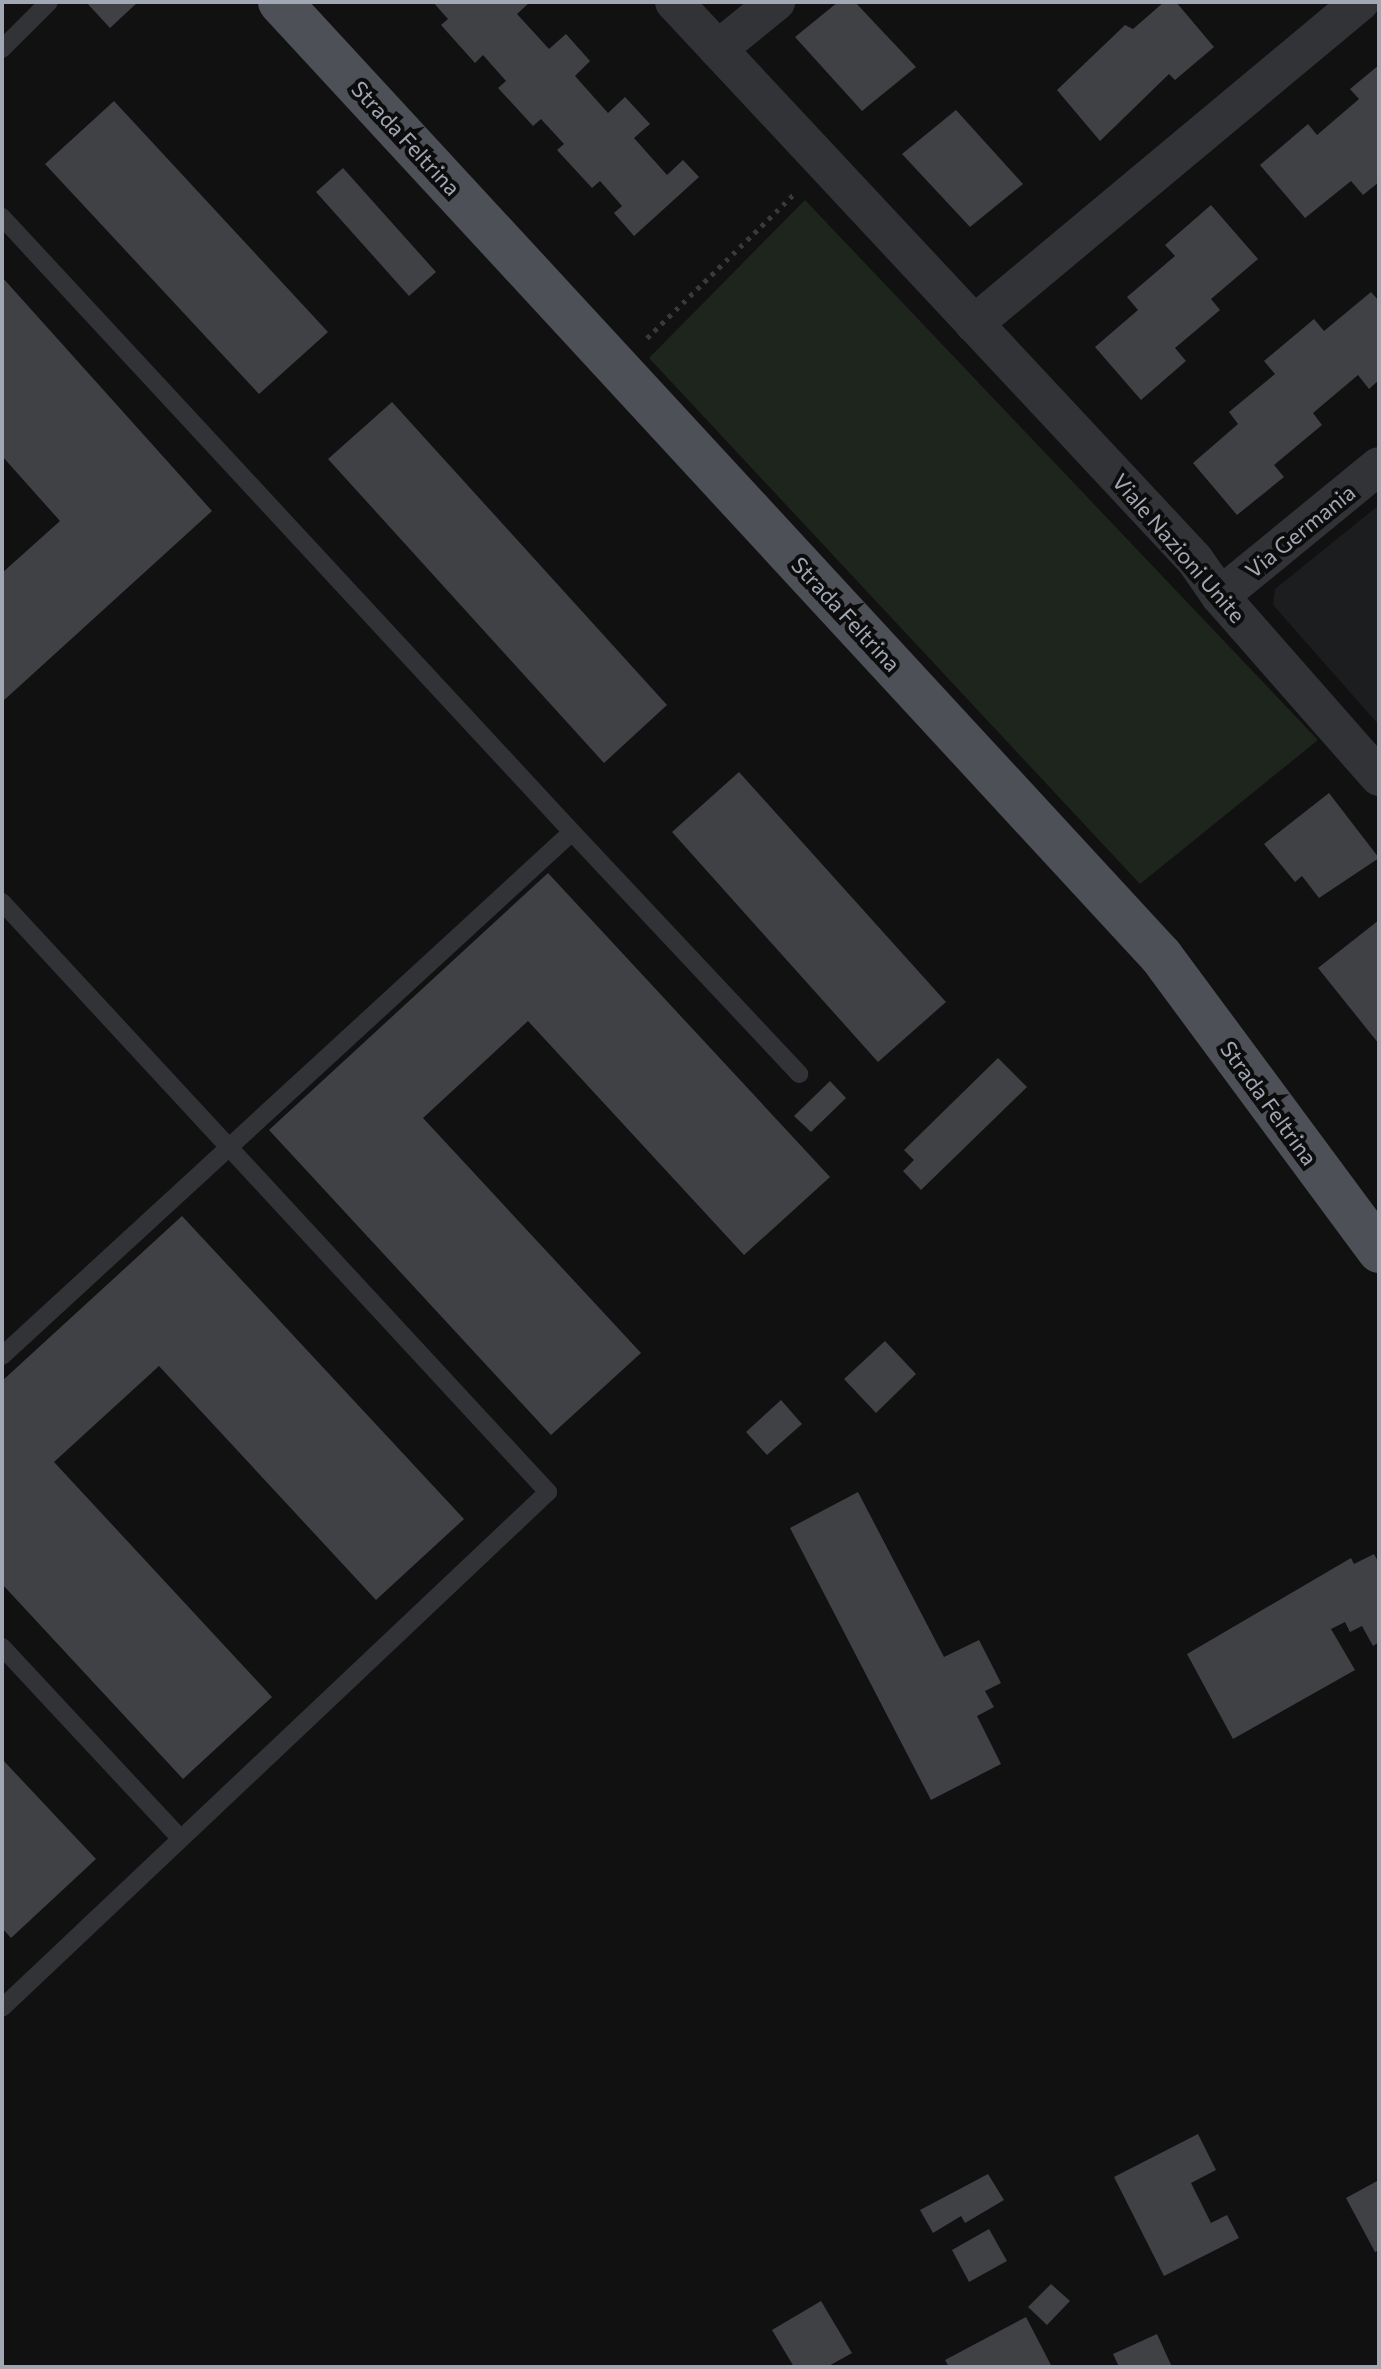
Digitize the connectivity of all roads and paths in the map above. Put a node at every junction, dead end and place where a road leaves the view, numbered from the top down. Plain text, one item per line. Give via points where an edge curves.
1 (49, 2) edge
2 (280, 2) edge
3 (674, 2) edge
4 (776, 2) edge
5 (1360, 2) edge
6 (2, 49) edge
7 (718, 49) junction
8 (825, 164) junction
9 (2, 217) edge
10 (974, 324) junction
11 (618, 367) junction
12 (1379, 466) edge
13 (1220, 596) junction
14 (1379, 777) edge
15 (572, 832) junction
16 (2, 902) edge
17 (799, 1074) dead end
18 (229, 1147) junction
19 (1379, 1251) edge
20 (2, 1356) edge
21 (2, 1647) edge
22 (181, 1839) junction
23 (2, 2008) edge

1 - 6 lane
2 - 11 main road, Strada Feltrina
3 - 7 street, Viale Nazioni Unite
4 - 7 street
5 - 10 street
7 - 8 street, Viale Nazioni Unite
8 - 10 street, Viale Nazioni Unite
8 - 11 path
9 - 15 lane
10 - 13 street, Viale Nazioni Unite via 1195,560
11 - 19 main road, Strada Feltrina via 1161,956
12 - 13 street, Via Germania
13 - 14 street, Viale Nazioni Unite
15 - 17 lane
15 - 18 lane
16 - 18 lane
18 - 20 lane
18 - 22 lane via 548,1492
21 - 22 lane
22 - 23 lane

